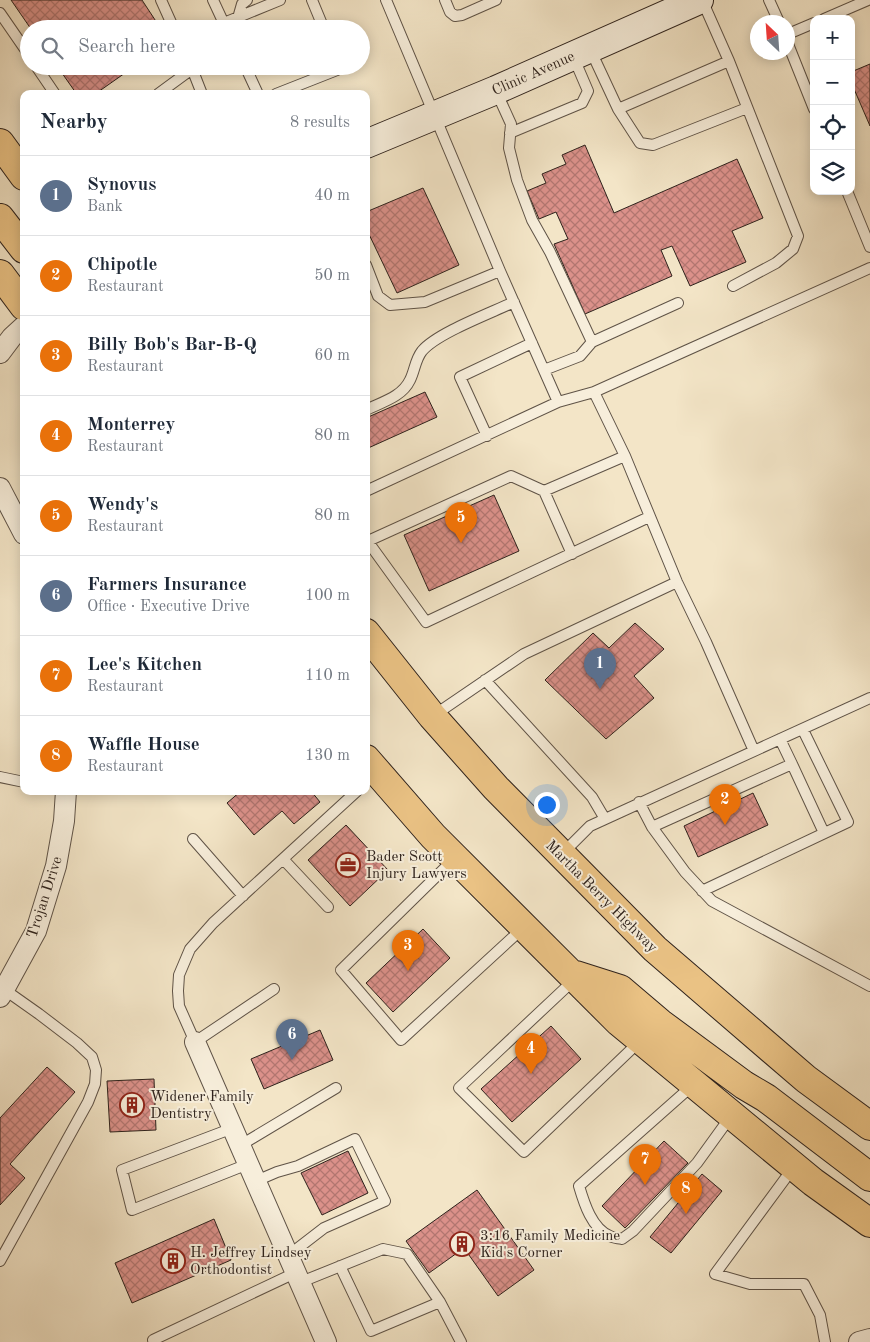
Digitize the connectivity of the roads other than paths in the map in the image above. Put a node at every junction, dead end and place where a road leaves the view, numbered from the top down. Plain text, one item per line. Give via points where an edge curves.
1 (161, 0) edge
2 (213, 0) edge
3 (246, 0) edge
4 (280, 0) edge
5 (312, 0) edge
6 (386, 0) edge
7 (445, 0) edge
8 (496, 0) edge
9 (700, 0) edge
10 (770, 0) edge
11 (868, 0) edge
12 (0, 13) edge
13 (776, 15) edge
14 (833, 15) edge
15 (238, 18) junction
16 (170, 20) edge
17 (222, 20) edge
18 (235, 20) edge
19 (320, 20) edge
20 (810, 25) edge
21 (795, 31) edge
22 (20, 42) edge
23 (581, 52) junction
24 (794, 60) edge
25 (729, 62) junction
26 (42, 75) edge
27 (183, 75) edge
28 (195, 75) edge
29 (249, 75) edge
30 (324, 75) edge
31 (52, 90) edge
32 (163, 90) edge
33 (200, 90) edge
34 (256, 90) edge
35 (286, 90) edge
36 (496, 90) junction
37 (813, 105) edge
38 (747, 108) junction
39 (618, 109) junction
40 (434, 115) junction
41 (510, 133) junction
42 (370, 142) edge
43 (0, 143) edge
44 (20, 170) edge
45 (850, 195) edge
46 (0, 218) edge
47 (20, 244) edge
48 (870, 246) edge
49 (870, 268) edge
50 (500, 271) junction
51 (0, 274) edge
52 (370, 275) edge
53 (733, 286) dead end
54 (20, 301) edge
55 (514, 302) junction
56 (678, 303) dead end
57 (20, 330) edge
58 (592, 342) junction
59 (532, 344) junction
60 (0, 353) edge
61 (544, 370) junction
62 (594, 392) junction
63 (558, 402) junction
64 (370, 408) edge
65 (487, 436) junction
66 (625, 456) junction
67 (0, 489) edge
68 (370, 489) edge
69 (544, 491) junction
70 (649, 517) junction
71 (20, 526) edge
72 (370, 539) edge
73 (370, 544) edge
74 (572, 554) junction
75 (677, 582) junction
76 (370, 638) edge
77 (485, 680) junction
78 (870, 698) edge
79 (432, 716) junction
80 (803, 730) junction
81 (780, 740) junction
82 (754, 752) junction
83 (792, 764) junction
84 (372, 770) edge
85 (0, 777) edge
86 (20, 781) edge
87 (66, 795) edge
88 (353, 795) edge
89 (639, 802) junction
90 (604, 819) junction
91 (652, 827) junction
92 (824, 832) junction
93 (193, 839) dead end
94 (561, 855) junction
95 (455, 858) junction
96 (283, 859) junction
97 (702, 891) junction
98 (243, 896) junction
99 (328, 907) dead end
100 (524, 927) junction
101 (573, 976) junction
102 (870, 986) edge
103 (274, 989) dead end
104 (2, 993) edge
105 (641, 1040) junction
106 (195, 1042) junction
107 (694, 1085) junction
108 (336, 1088) dead end
109 (731, 1116) junction
110 (870, 1126) edge
111 (237, 1136) junction
112 (794, 1167) junction
113 (252, 1172) junction
114 (870, 1177) edge
115 (870, 1223) edge
116 (0, 1261) edge
117 (340, 1266) junction
118 (295, 1269) junction
119 (440, 1302) junction
120 (870, 1339) edge
121 (154, 1342) edge
122 (326, 1342) edge
123 (461, 1342) edge
124 (825, 1342) edge
125 (859, 1342) edge

1 - 16 lane
2 - 17 lane
3 - 15 lane
4 - 15 lane
5 - 19 lane
6 - 40 lane
7 - 8 lane via 455,16
9 - 23 street, Clinic Avenue
9 - 25 lane
10 - 13 lane
11 - 14 lane
12 - 22 lane
15 - 18 lane
20 - 21 lane
23 - 36 street, Clinic Avenue
23 - 39 lane
23 - 41 lane via 588,91 582,103
24 - 37 lane
25 - 38 lane
25 - 39 lane
26 - 31 lane
27 - 32 lane
28 - 33 lane
29 - 34 lane
30 - 35 lane
36 - 40 street, Clinic Avenue
36 - 41 lane via 511,124
38 - 39 lane via 654,145 640,143
38 - 53 lane via 798,236 793,249 776,263
40 - 42 street, Clinic Avenue
40 - 50 lane
41 - 58 lane via 509,148 517,180 532,220
43 - 44 main road
45 - 48 lane
46 - 47 main road
49 - 62 lane
50 - 52 lane via 425,302 390,305 378,296
50 - 55 lane
51 - 54 main road
55 - 59 lane
55 - 64 lane via 432,342 416,361 410,381 403,390
56 - 58 lane
57 - 60 street
58 - 61 lane via 580,356
59 - 61 lane
59 - 65 lane via 460,377
61 - 63 lane
62 - 63 lane
62 - 66 lane
63 - 65 lane
65 - 68 lane
66 - 69 lane
66 - 70 lane
67 - 71 street
69 - 72 lane via 511,476
69 - 74 lane
70 - 74 lane
70 - 75 lane
73 - 74 lane via 426,622
75 - 77 lane via 524,654
75 - 82 lane
76 - 79 main road, Martha Berry Highway
77 - 79 lane
77 - 90 lane via 592,797
78 - 80 lane
79 - 94 main road, Martha Berry Highway
80 - 81 lane
80 - 92 lane via 848,822
81 - 82 lane
81 - 83 lane
82 - 89 lane
83 - 91 lane
83 - 92 lane
84 - 95 main road
85 - 86 lane
87 - 104 street, Trojan Drive via 56,866 36,931
88 - 96 lane
89 - 90 lane
89 - 91 lane
90 - 94 lane via 590,826
91 - 97 lane
92 - 97 lane
93 - 98 lane
94 - 110 main road, Martha Berry Highway via 654,949 806,1079
95 - 100 main road
95 - 100 lane via 340,970 401,1040
96 - 98 lane
96 - 99 lane
97 - 102 lane via 712,901
98 - 106 lane via 190,949 179,974 179,1006
100 - 101 main road
101 - 105 main road
101 - 105 lane via 459,1088 524,1152
101 - 114 main road via 620,989 660,1023
103 - 106 lane
104 - 116 lane via 77,1043 92,1057 96,1070 88,1102
105 - 107 main road
106 - 111 street
107 - 109 main road
107 - 109 lane via 579,1186 585,1205 597,1225 609,1236 622,1239 633,1231 697,1163
108 - 111 lane
109 - 112 main road
111 - 113 street
111 - 113 lane via 122,1170 132,1210
112 - 115 main road
112 - 124 lane via 716,1274 750,1284 804,1284 820,1315
113 - 118 street
113 - 118 lane via 278,1172 298,1166 355,1140 385,1201 324,1228
117 - 118 lane
117 - 119 lane via 383,1249 407,1254
117 - 119 lane via 371,1331
118 - 121 lane
118 - 122 street
119 - 123 lane
120 - 125 street

